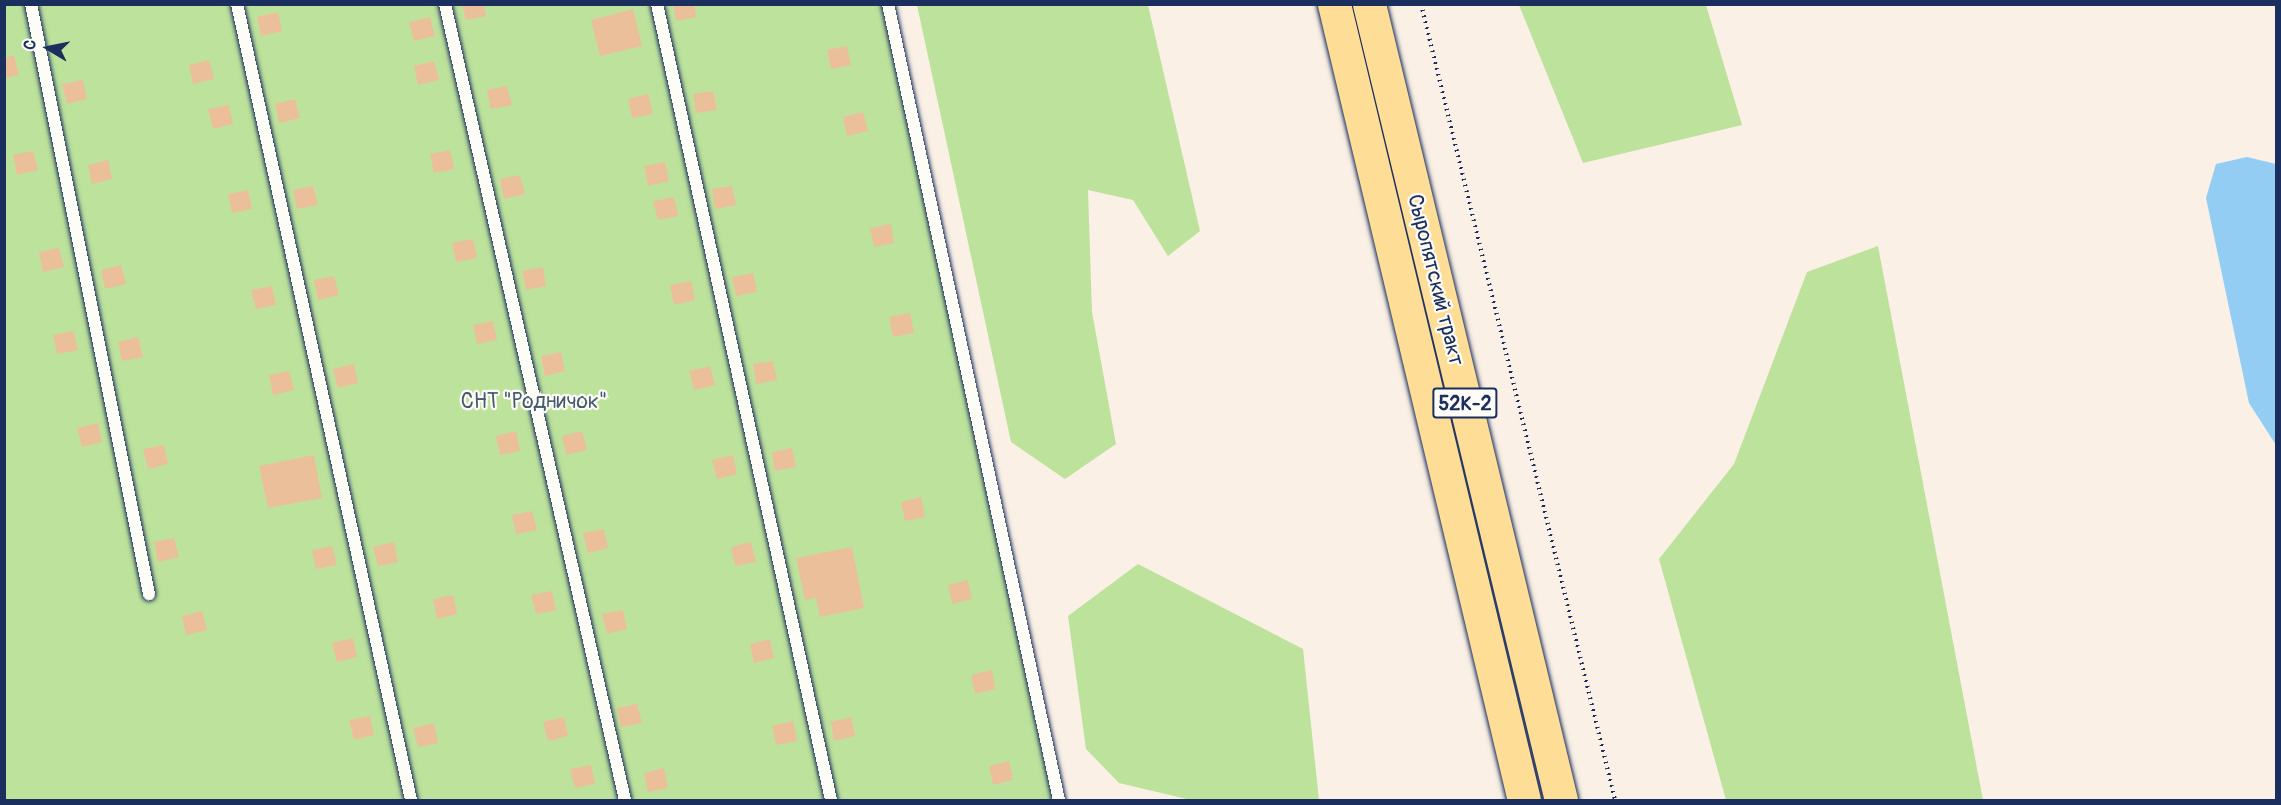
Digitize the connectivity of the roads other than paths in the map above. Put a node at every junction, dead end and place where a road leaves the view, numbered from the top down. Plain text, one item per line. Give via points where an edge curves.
1 (31, 4) edge
2 (237, 4) edge
3 (445, 4) edge
4 (657, 4) edge
5 (888, 4) edge
6 (1334, 4) edge
7 (1369, 4) edge
8 (149, 594) dead end
9 (411, 801) edge
10 (625, 801) edge
11 (831, 801) edge
12 (1059, 801) edge
13 (1524, 801) edge
14 (1561, 801) edge

1 - 8 lane
2 - 9 lane
3 - 10 lane
4 - 11 lane
5 - 12 lane
6 - 13 main road, Сыропятский тракт / 52К-2
7 - 14 main road, Сыропятский тракт / 52К-2

